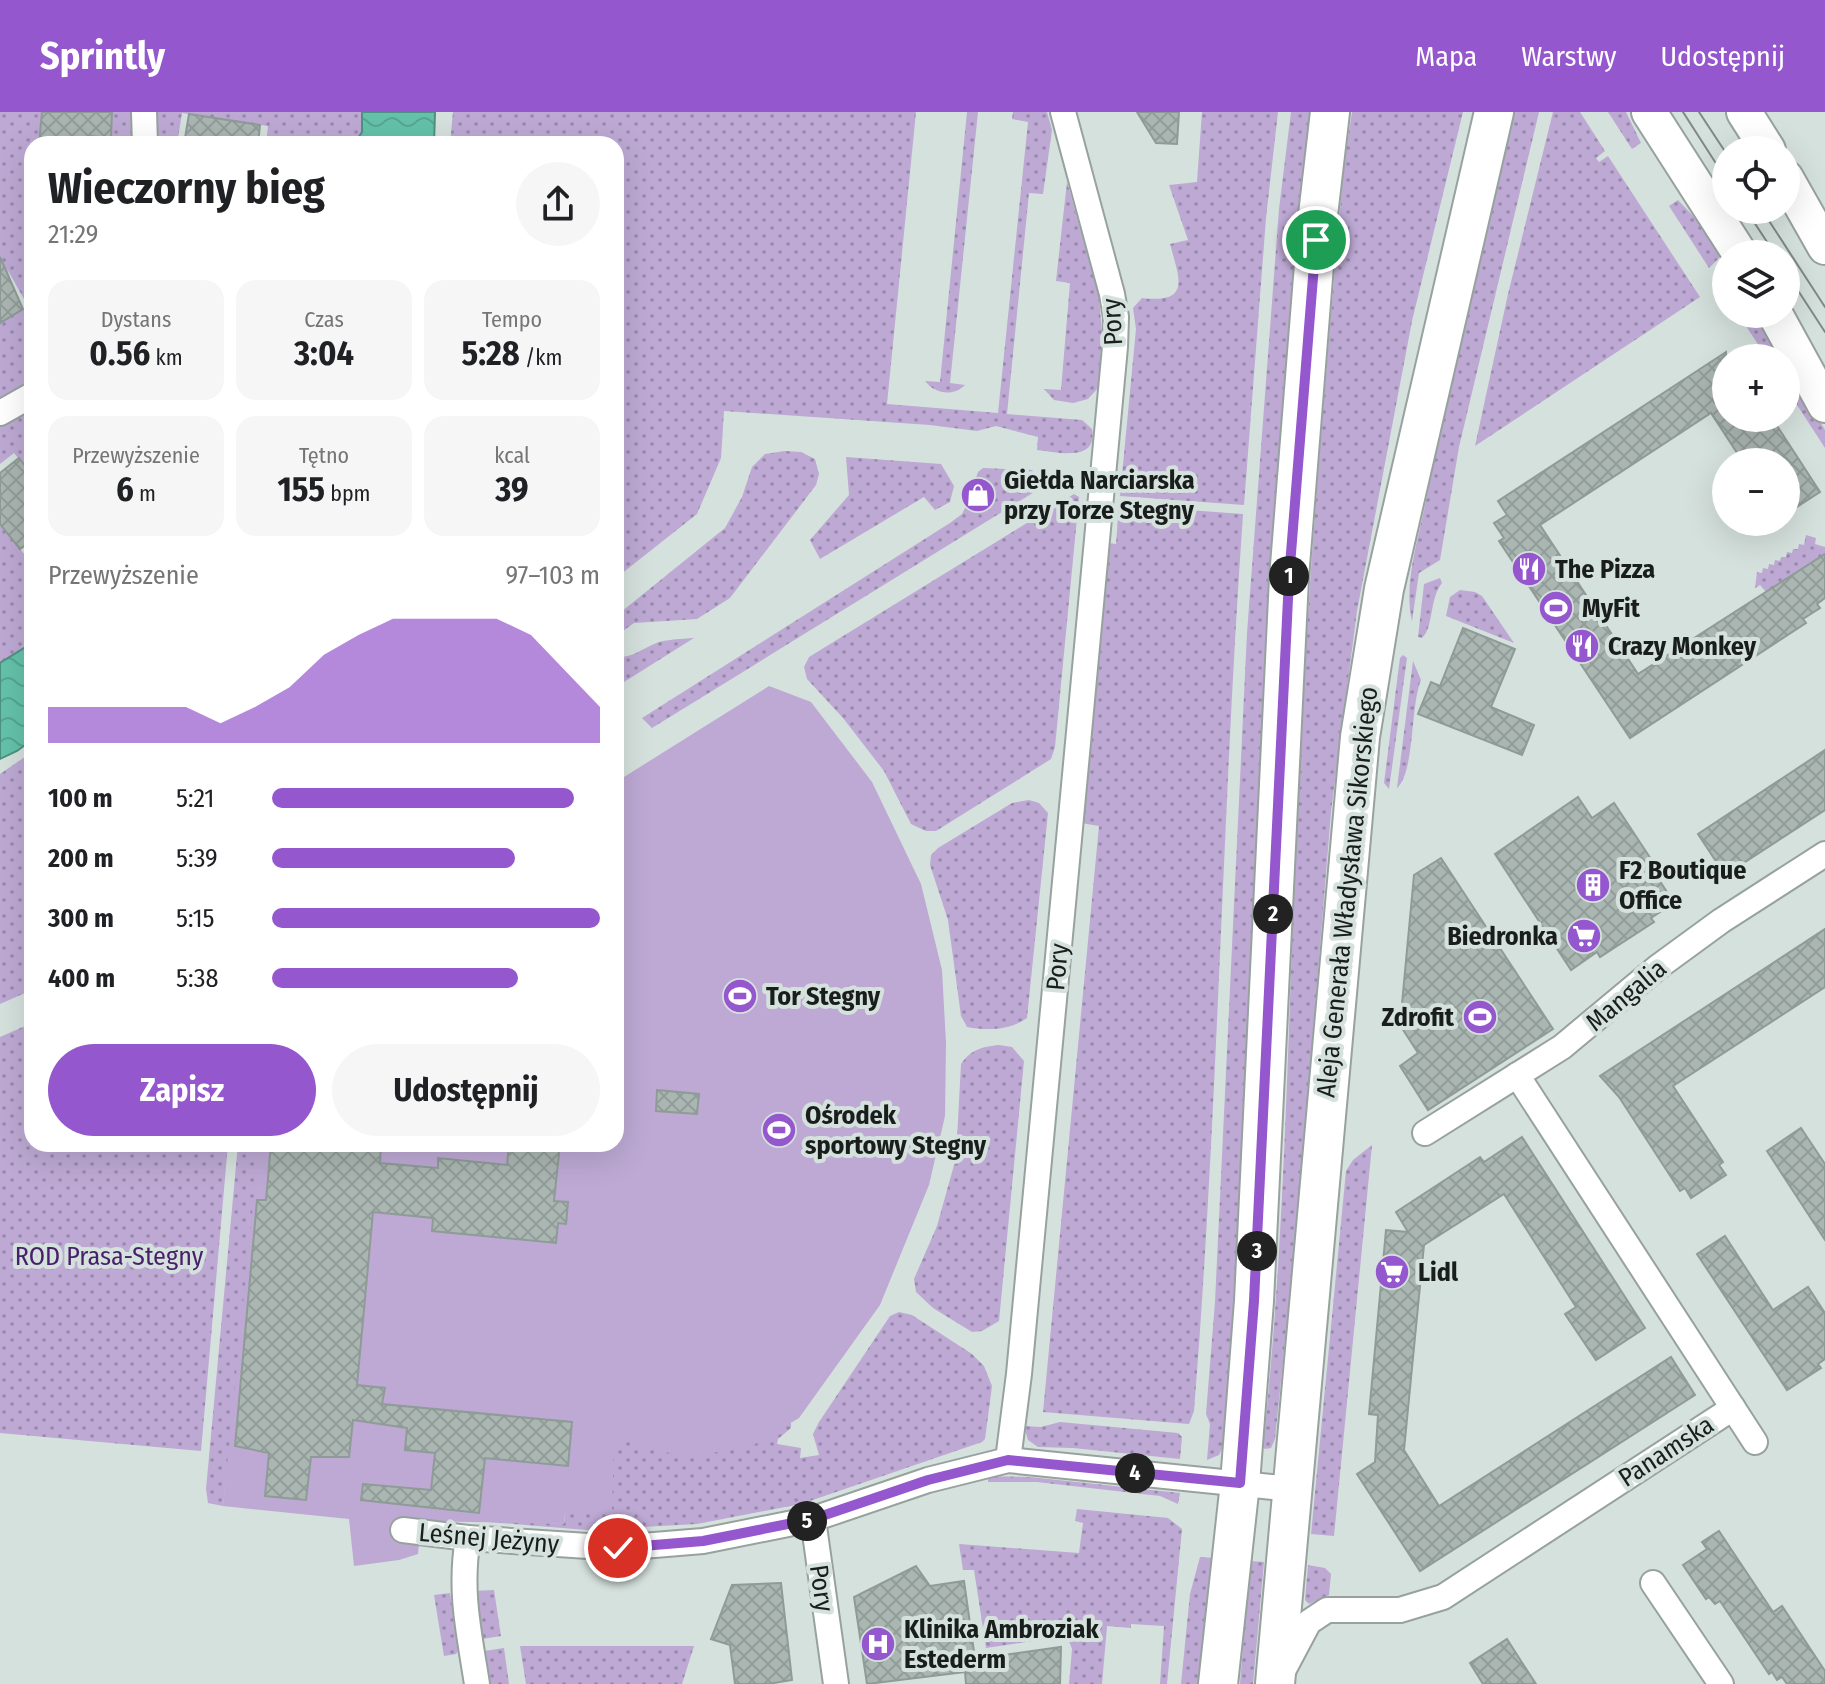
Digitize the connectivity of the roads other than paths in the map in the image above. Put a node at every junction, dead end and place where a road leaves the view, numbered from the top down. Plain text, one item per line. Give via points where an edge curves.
1 (144, 112) edge
2 (1063, 112) edge
3 (1330, 112) edge
4 (1494, 112) edge
5 (1649, 112) edge
6 (1744, 112) edge
7 (145, 136) edge
8 (1759, 136) edge
9 (1800, 203) edge
10 (1731, 240) edge
11 (1825, 247) edge
12 (1783, 328) edge
13 (24, 400) edge
14 (1825, 405) edge
15 (0, 413) edge
16 (1825, 854) edge
17 (1517, 1075) junction
18 (1425, 1133) dead end
19 (1733, 1408) junction
20 (1755, 1442) dead end
21 (1008, 1460) junction
22 (1240, 1483) junction
23 (1292, 1489) junction
24 (813, 1519) junction
25 (403, 1530) dead end
26 (468, 1538) junction
27 (1653, 1583) dead end
28 (477, 1684) edge
29 (836, 1684) edge
30 (1218, 1684) edge
31 (1276, 1684) edge
32 (1721, 1684) edge

1 - 7 street
2 - 21 street, Pory via 1112,294 1115,347
3 - 22 main road via 1289,578 1254,1301
4 - 23 main road, Aleja Generała Władysława Sikorskiego via 1390,559 1367,692
5 - 10 main road
6 - 8 main road
9 - 11 main road
12 - 14 main road
13 - 15 street
16 - 17 street, Mangalia via 1721,921 1562,1047
17 - 18 street, Mangalia
17 - 19 street, Panamska
19 - 20 street
19 - 31 street, Panamska via 1443,1597 1400,1610 1335,1609 1317,1616
21 - 22 street
21 - 24 street via 928,1480
22 - 23 street
22 - 30 main road
23 - 31 main road, Aleja Generała Władysława Sikorskiego
24 - 26 street, Leśnej Jeżyny via 703,1541 618,1548
24 - 29 street, Pory
25 - 26 street, Leśnej Jeżyny
26 - 28 street via 463,1592
27 - 32 street

